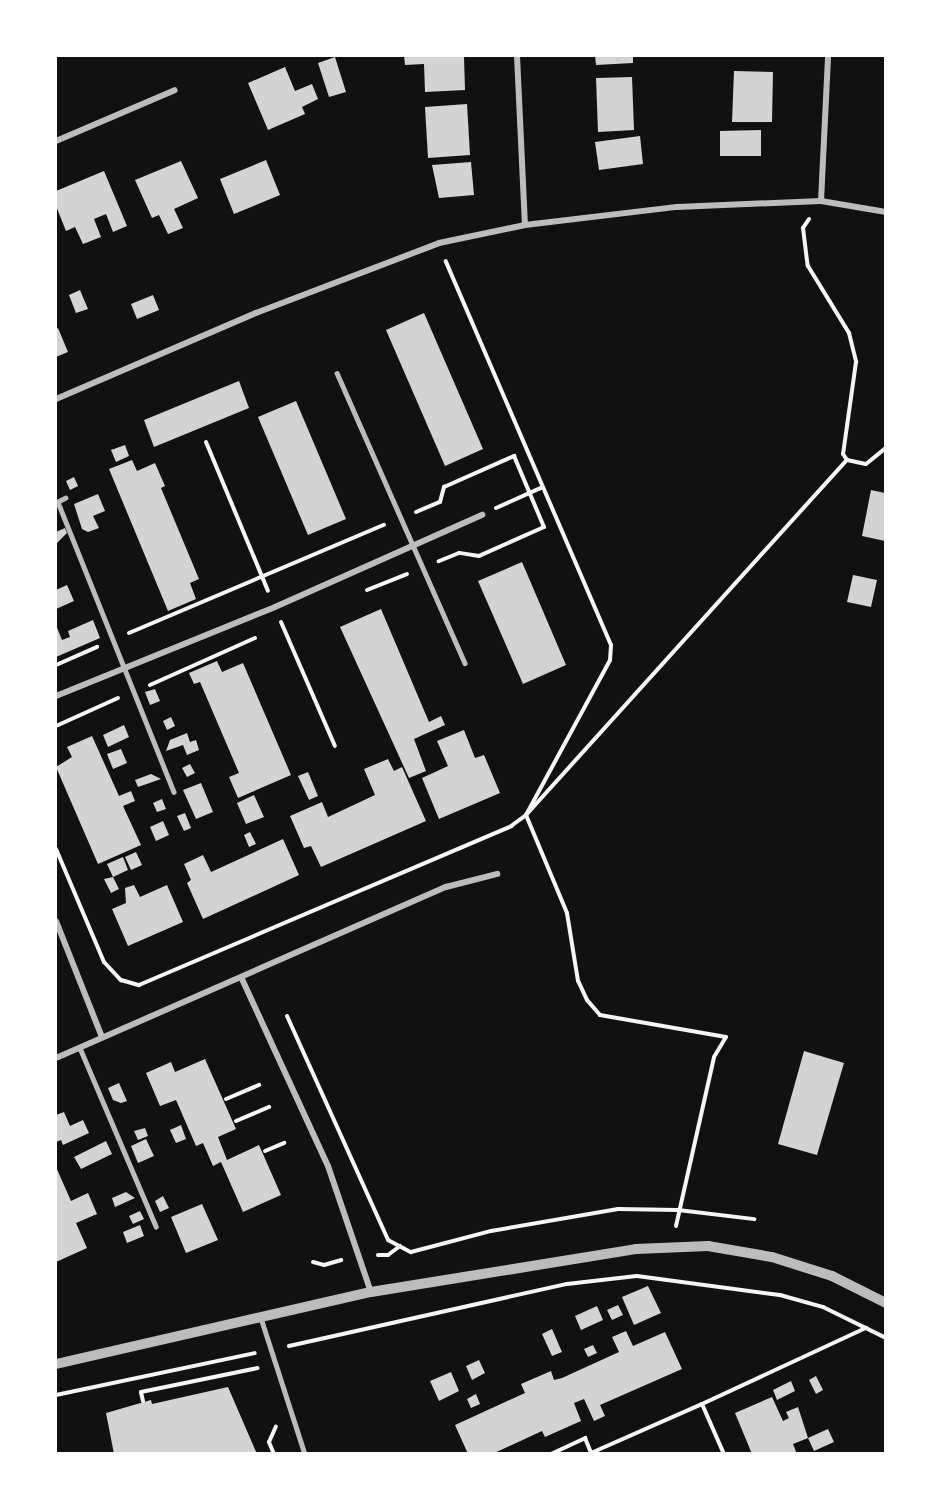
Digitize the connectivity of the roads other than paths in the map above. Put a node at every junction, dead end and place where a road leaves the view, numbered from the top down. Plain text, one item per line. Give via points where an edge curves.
1 (517, 56) edge
2 (828, 56) edge
3 (175, 90) dead end
4 (56, 141) edge
5 (820, 201) junction
6 (885, 212) edge
7 (525, 225) junction
8 (337, 373) dead end
9 (56, 399) edge
10 (66, 498) dead end
11 (482, 515) road end
12 (414, 545) junction
13 (465, 663) dead end
14 (122, 668) junction
15 (56, 696) edge
16 (174, 792) dead end
17 (497, 874) dead end
18 (56, 921) edge
19 (242, 979) junction
20 (102, 1037) junction
21 (80, 1048) junction
22 (56, 1059) edge
23 (156, 1226) dead end
24 (371, 1292) junction
25 (885, 1303) edge
26 (260, 1315) junction
27 (56, 1364) edge
28 (305, 1454) edge

1 - 7 street
2 - 5 street
3 - 4 street
5 - 6 street
5 - 7 street via 677,207
7 - 9 street via 439,243 255,313
8 - 12 lane
10 - 14 lane via 58,502 98,596
11 - 12 street
12 - 13 lane
12 - 14 street via 275,607
14 - 15 street
14 - 16 lane
17 - 19 street via 446,887
18 - 20 street
19 - 20 street
19 - 24 street via 328,1166
20 - 21 street
21 - 22 street
21 - 23 lane
24 - 25 street via 636,1249 708,1246 771,1257 832,1276
24 - 26 street
26 - 27 street
26 - 28 lane

